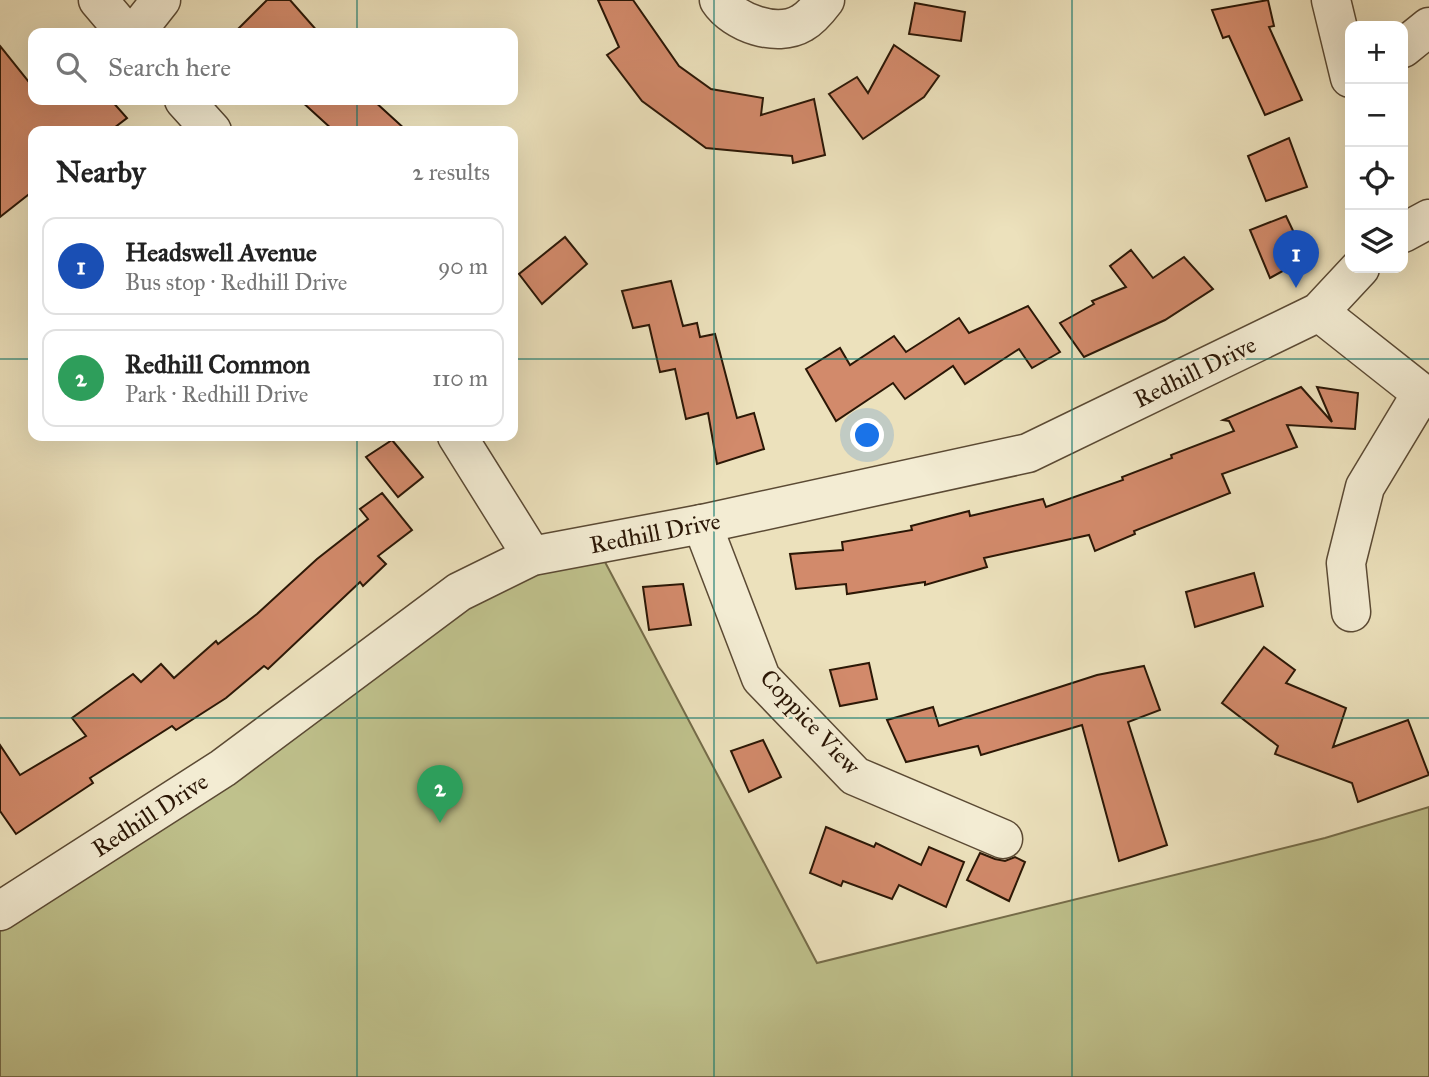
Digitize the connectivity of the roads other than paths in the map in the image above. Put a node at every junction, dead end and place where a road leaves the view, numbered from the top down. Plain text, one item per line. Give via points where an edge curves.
1 (98, 0) edge
2 (161, 0) edge
3 (719, 0) edge
4 (825, 0) edge
5 (1331, 0) edge
6 (1429, 27) edge
7 (122, 28) edge
8 (139, 28) edge
9 (1408, 44) edge
10 (1345, 55) edge
11 (189, 105) edge
12 (207, 126) edge
13 (1429, 219) edge
14 (1408, 230) edge
15 (1355, 273) edge
16 (1318, 312) junction
17 (1425, 396) edge
18 (460, 441) edge
19 (702, 524) junction
20 (532, 556) junction
21 (1351, 612) dead end
22 (1003, 839) dead end
23 (4, 902) edge

1 - 7 street
2 - 8 street
3 - 4 street via 739,19 776,29 802,23
5 - 10 street
6 - 9 street
11 - 12 street
13 - 14 street
15 - 16 street, Redhill Drive
16 - 17 street
16 - 19 street, Redhill Drive via 1028,453
17 - 21 street via 1365,487 1346,564
18 - 20 street
19 - 20 street, Redhill Drive
19 - 22 street, Coppice View via 761,678 855,776
20 - 23 street, Redhill Drive via 459,592 223,768

